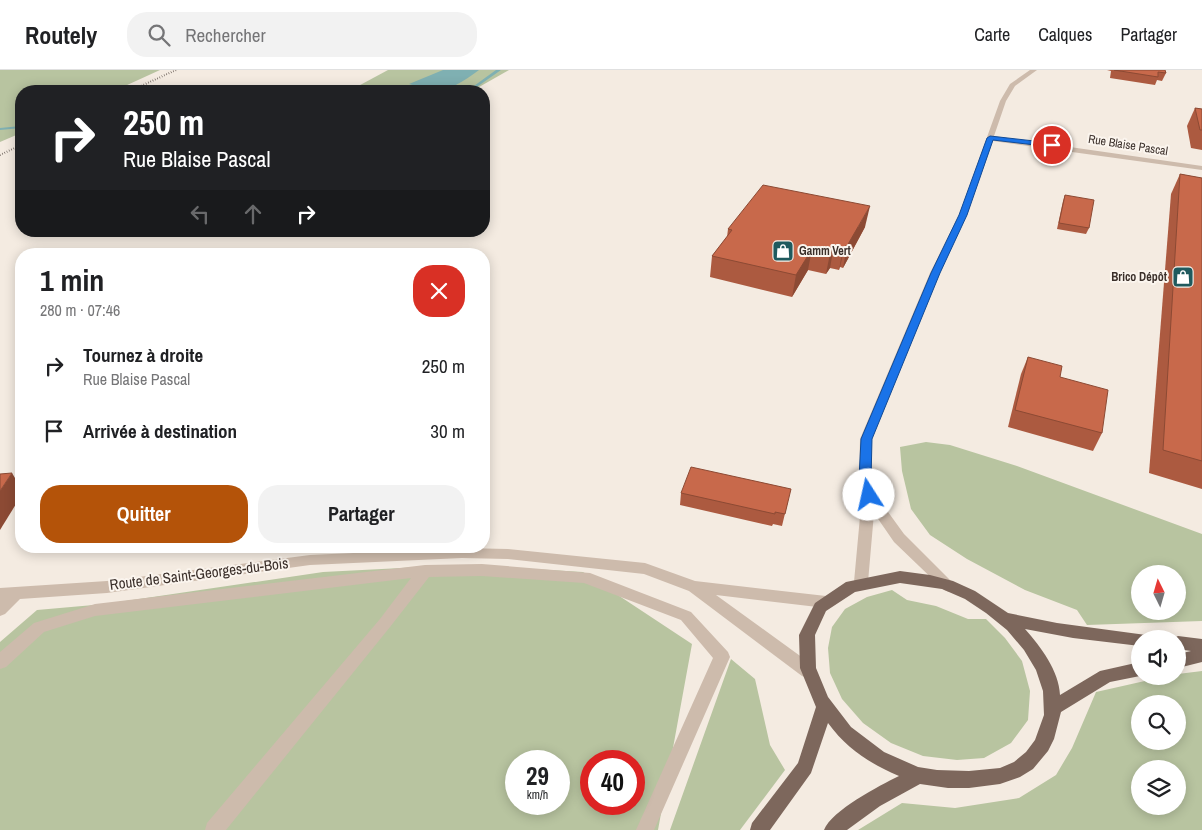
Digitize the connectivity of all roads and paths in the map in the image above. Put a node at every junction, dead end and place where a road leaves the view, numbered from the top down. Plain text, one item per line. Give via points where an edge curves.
1 (1034, 70) edge
2 (990, 138) junction
3 (1202, 168) edge
4 (869, 495) junction
5 (425, 571) junction
6 (861, 582) junction
7 (949, 586) junction
8 (694, 587) junction
9 (7, 594) edge
10 (826, 602) junction
11 (0, 610) edge
12 (1005, 618) junction
13 (1131, 639) edge
14 (1186, 644) edge
15 (1202, 646) edge
16 (1202, 656) edge
17 (1186, 659) edge
18 (0, 662) edge
19 (808, 671) junction
20 (1131, 671) edge
21 (824, 708) junction
22 (1053, 708) junction
23 (918, 776) junction
24 (214, 830) edge
25 (645, 830) edge
26 (759, 830) edge
27 (833, 830) edge

1 - 2 street via 1012,85
2 - 3 street, Rue Blaise Pascal
2 - 4 street via 963,215 935,273 866,439 865,479
4 - 6 street
4 - 7 street via 899,538
5 - 18 street via 95,610 39,627
5 - 24 street
5 - 25 street via 482,570 585,576 686,616 722,657
6 - 7 main road via 900,577
6 - 10 main road via 841,590
7 - 12 main road via 970,595
8 - 9 street, Route de Saint-Georges-du-Bois via 645,569 508,554 441,553 310,560 106,587
8 - 10 street, Route de Saint-Georges-du-Bois
8 - 19 street, Route de Saint-Georges-du-Bois
9 - 11 street
10 - 19 main road via 809,628 805,650
12 - 13 main road via 1079,634
12 - 22 main road via 1028,641 1042,663 1050,685
14 - 15 main road
16 - 17 main road
19 - 21 main road
20 - 22 main road via 1106,676
21 - 23 main road via 862,748
21 - 26 main road via 805,767
22 - 23 main road via 1050,729 1040,749 1024,765 1002,776 965,780
23 - 27 main road via 888,789

